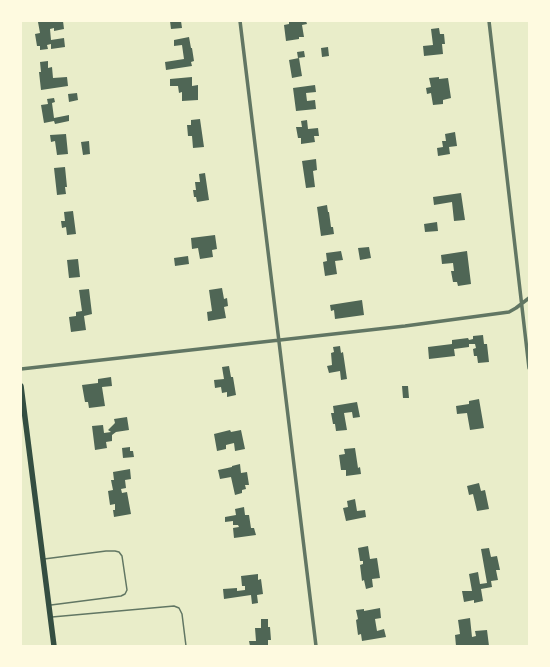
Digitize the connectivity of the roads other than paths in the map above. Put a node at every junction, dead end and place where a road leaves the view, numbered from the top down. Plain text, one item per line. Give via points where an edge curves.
1 (240, 21) edge
2 (489, 21) edge
3 (529, 298) edge
4 (522, 303) junction
5 (278, 341) junction
6 (529, 368) edge
7 (21, 369) edge
8 (21, 386) edge
9 (43, 559) junction
10 (49, 605) junction
11 (50, 617) junction
12 (54, 646) edge
13 (186, 646) edge
14 (316, 646) edge

1 - 5 street
2 - 4 street
3 - 4 street
4 - 5 street via 509,312
4 - 6 street
5 - 7 street
5 - 14 street
8 - 9 main road
9 - 10 main road
9 - 10 lane via 119,552 122,556 127,590 122,596
10 - 11 main road
11 - 12 main road
11 - 13 lane via 174,606 179,608 182,614

